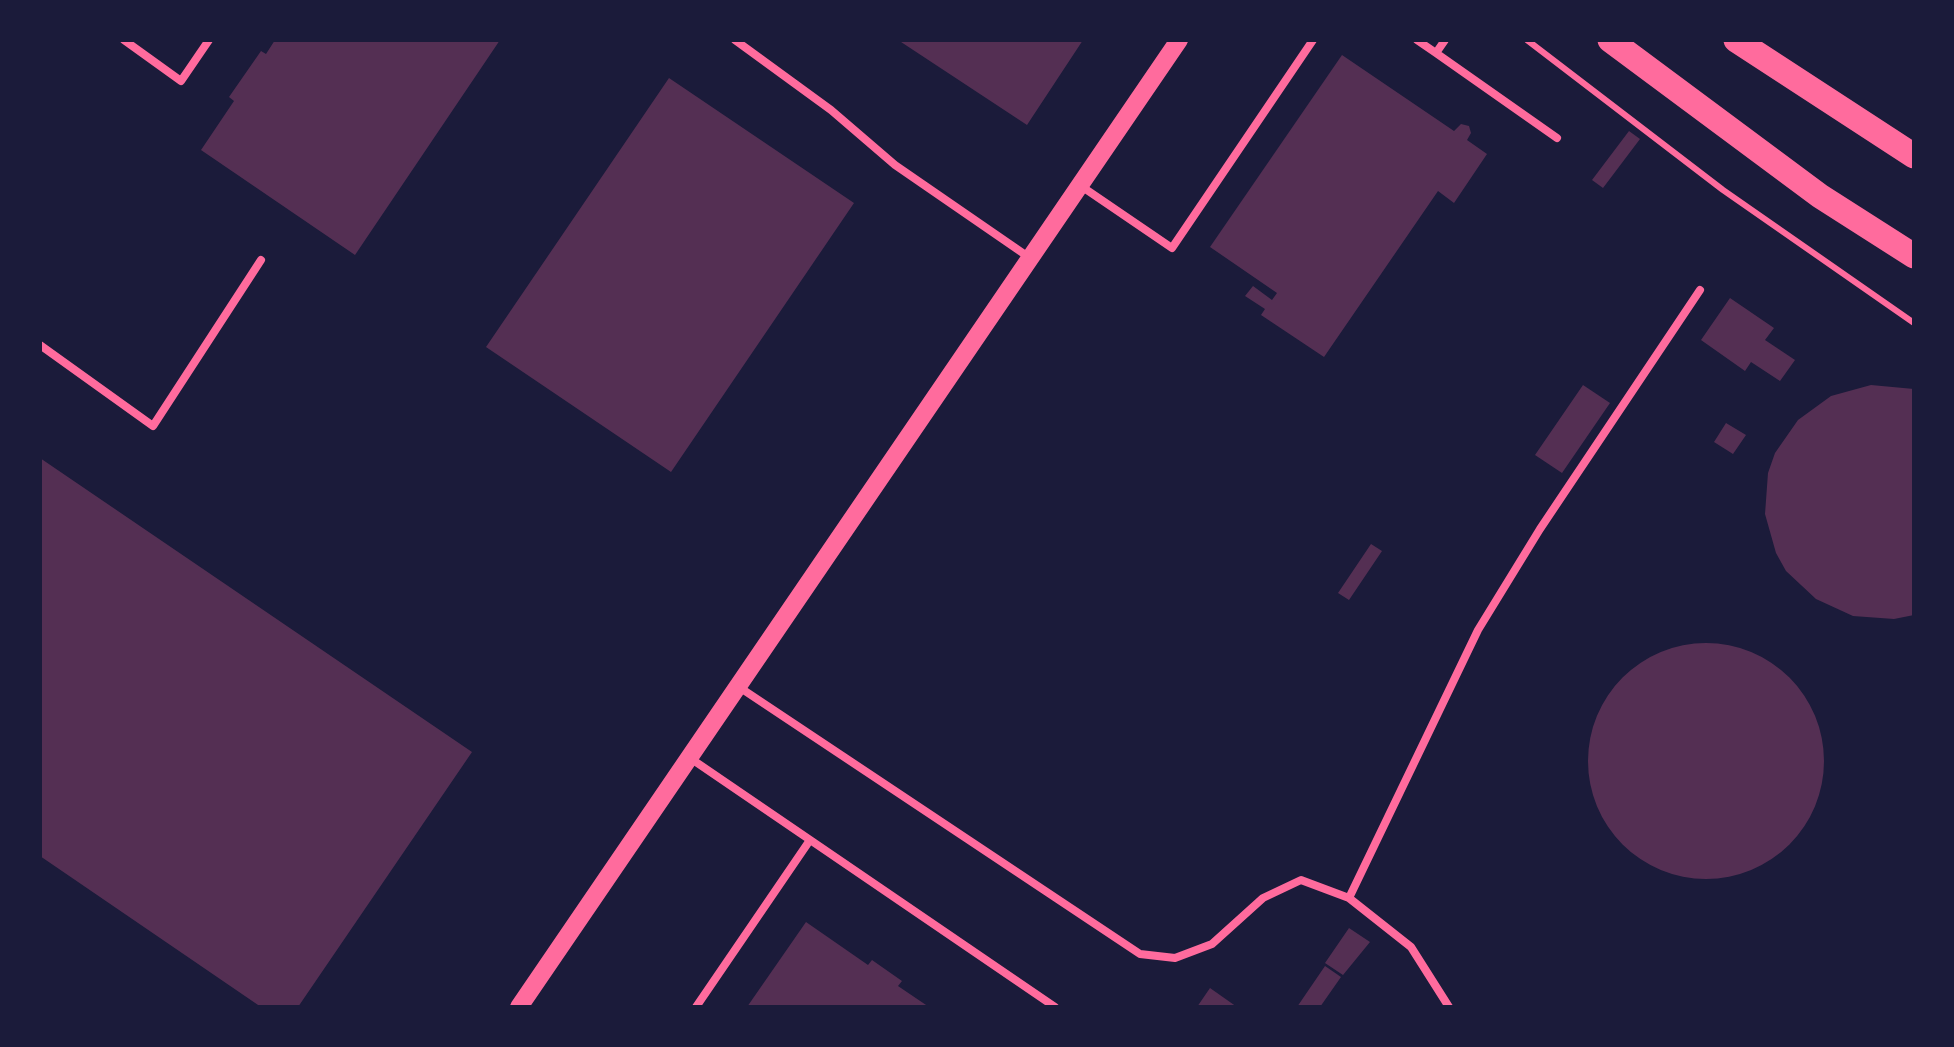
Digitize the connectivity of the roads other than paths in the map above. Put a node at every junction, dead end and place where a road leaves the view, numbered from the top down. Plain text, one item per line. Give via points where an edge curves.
1 (124, 40) edge
2 (209, 40) edge
3 (735, 40) edge
4 (1179, 40) edge
5 (1313, 40) edge
6 (1417, 40) edge
7 (1445, 40) edge
8 (1610, 40) edge
9 (1736, 40) edge
10 (1436, 53) junction
11 (1558, 138) dead end
12 (1914, 156) edge
13 (1081, 186) junction
14 (1914, 256) edge
15 (1030, 258) junction
16 (261, 260) dead end
17 (1700, 290) dead end
18 (40, 345) edge
19 (739, 687) junction
20 (690, 758) junction
21 (810, 840) junction
22 (1349, 898) junction
23 (519, 1007) edge
24 (696, 1007) edge
25 (1055, 1007) edge
26 (1449, 1007) edge

1 - 2 lane via 181,81
3 - 15 lane via 895,165
4 - 13 street
5 - 13 lane via 1172,248
6 - 10 lane
7 - 10 lane
8 - 14 main road via 1820,196
9 - 12 main road
10 - 11 lane
13 - 15 street
15 - 19 street
16 - 18 lane via 153,426
17 - 22 lane via 1478,630
19 - 20 street
19 - 22 lane via 1140,954 1175,958 1212,944 1263,898 1301,880
20 - 21 lane
20 - 23 street
21 - 24 lane
21 - 25 lane
22 - 26 lane via 1411,947

